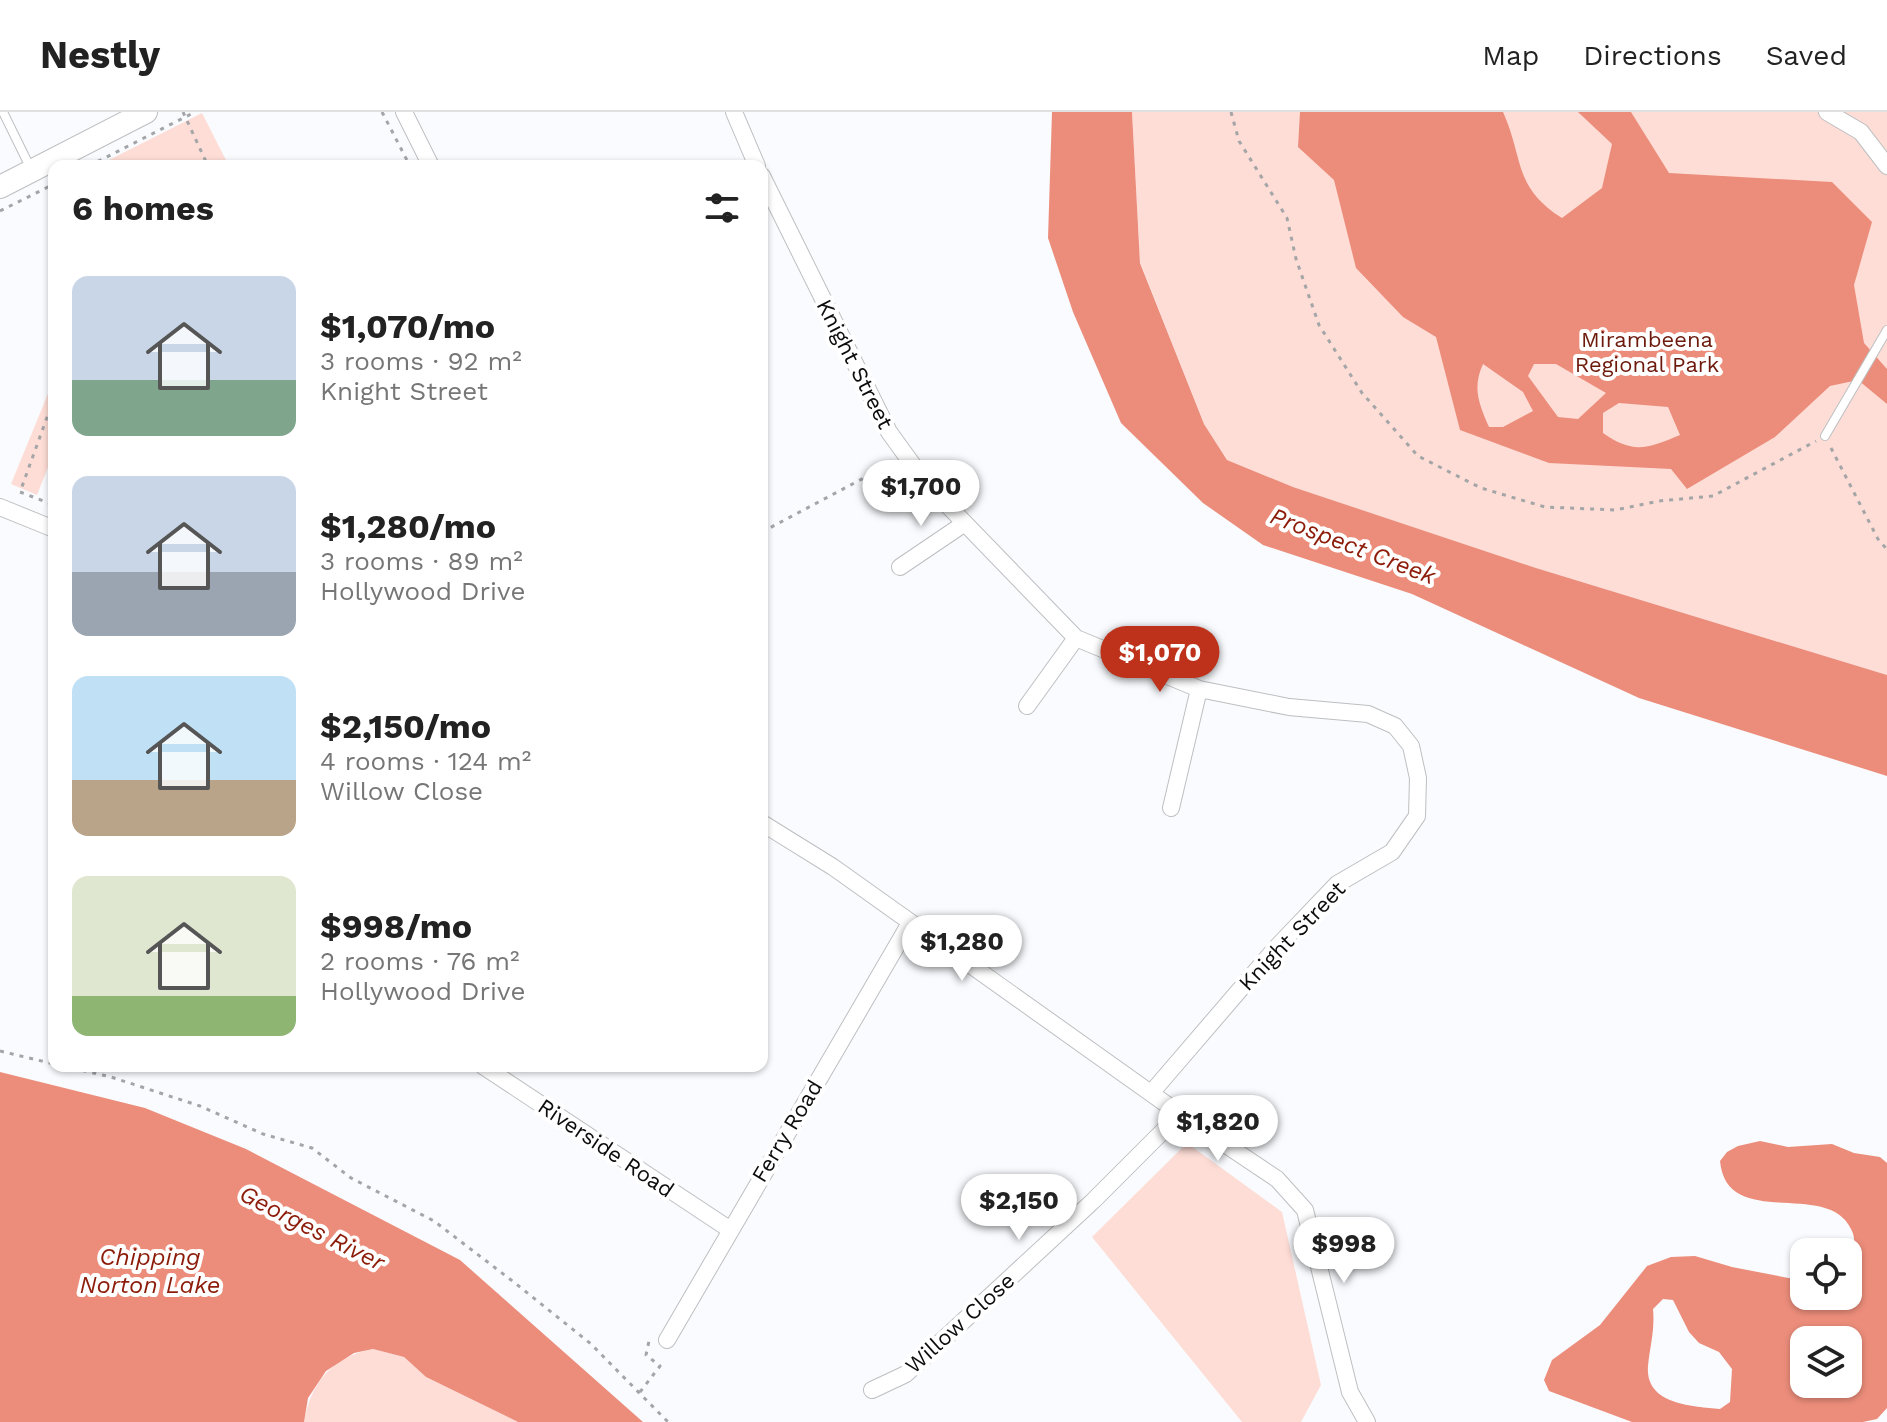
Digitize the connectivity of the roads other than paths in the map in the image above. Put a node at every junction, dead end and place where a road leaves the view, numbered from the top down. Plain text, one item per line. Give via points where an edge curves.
1 (3, 112) edge
2 (146, 112) edge
3 (404, 112) edge
4 (734, 112) edge
5 (1827, 112) edge
6 (120, 118) edge
7 (50, 160) edge
8 (428, 160) edge
9 (754, 160) edge
10 (48, 161) edge
11 (1887, 166) edge
12 (32, 171) junction
13 (0, 187) edge
14 (768, 188) edge
15 (1887, 330) edge
16 (1825, 436) road end
17 (0, 507) edge
18 (965, 523) junction
19 (48, 527) edge
20 (900, 567) dead end
21 (1076, 638) junction
22 (1199, 689) junction
23 (1027, 706) dead end
24 (1171, 808) dead end
25 (768, 827) edge
26 (910, 923) junction
27 (492, 1072) edge
28 (1152, 1092) junction
29 (1180, 1114) junction
30 (729, 1229) junction
31 (667, 1340) road end
32 (872, 1390) dead end
33 (1367, 1422) edge

1 - 12 lane
2 - 6 street
3 - 8 street
4 - 9 street
5 - 11 street via 1861,132
6 - 7 street
10 - 12 street
12 - 13 street
14 - 18 street, Knight Street via 889,432 926,483
15 - 16 lane
17 - 19 street
18 - 20 street
18 - 21 street, Knight Street
21 - 22 street, Knight Street
21 - 23 street
22 - 24 street
22 - 28 street, Knight Street via 1289,707 1368,714 1395,726 1411,746 1418,778 1417,816 1392,852 1337,884
25 - 26 street
26 - 28 street
26 - 30 street, Ferry Road
27 - 30 street, Riverside Road
28 - 29 street
29 - 32 street, Willow Close via 906,1374
29 - 33 street via 1277,1179 1305,1210 1350,1392
30 - 31 street, Ferry Road

